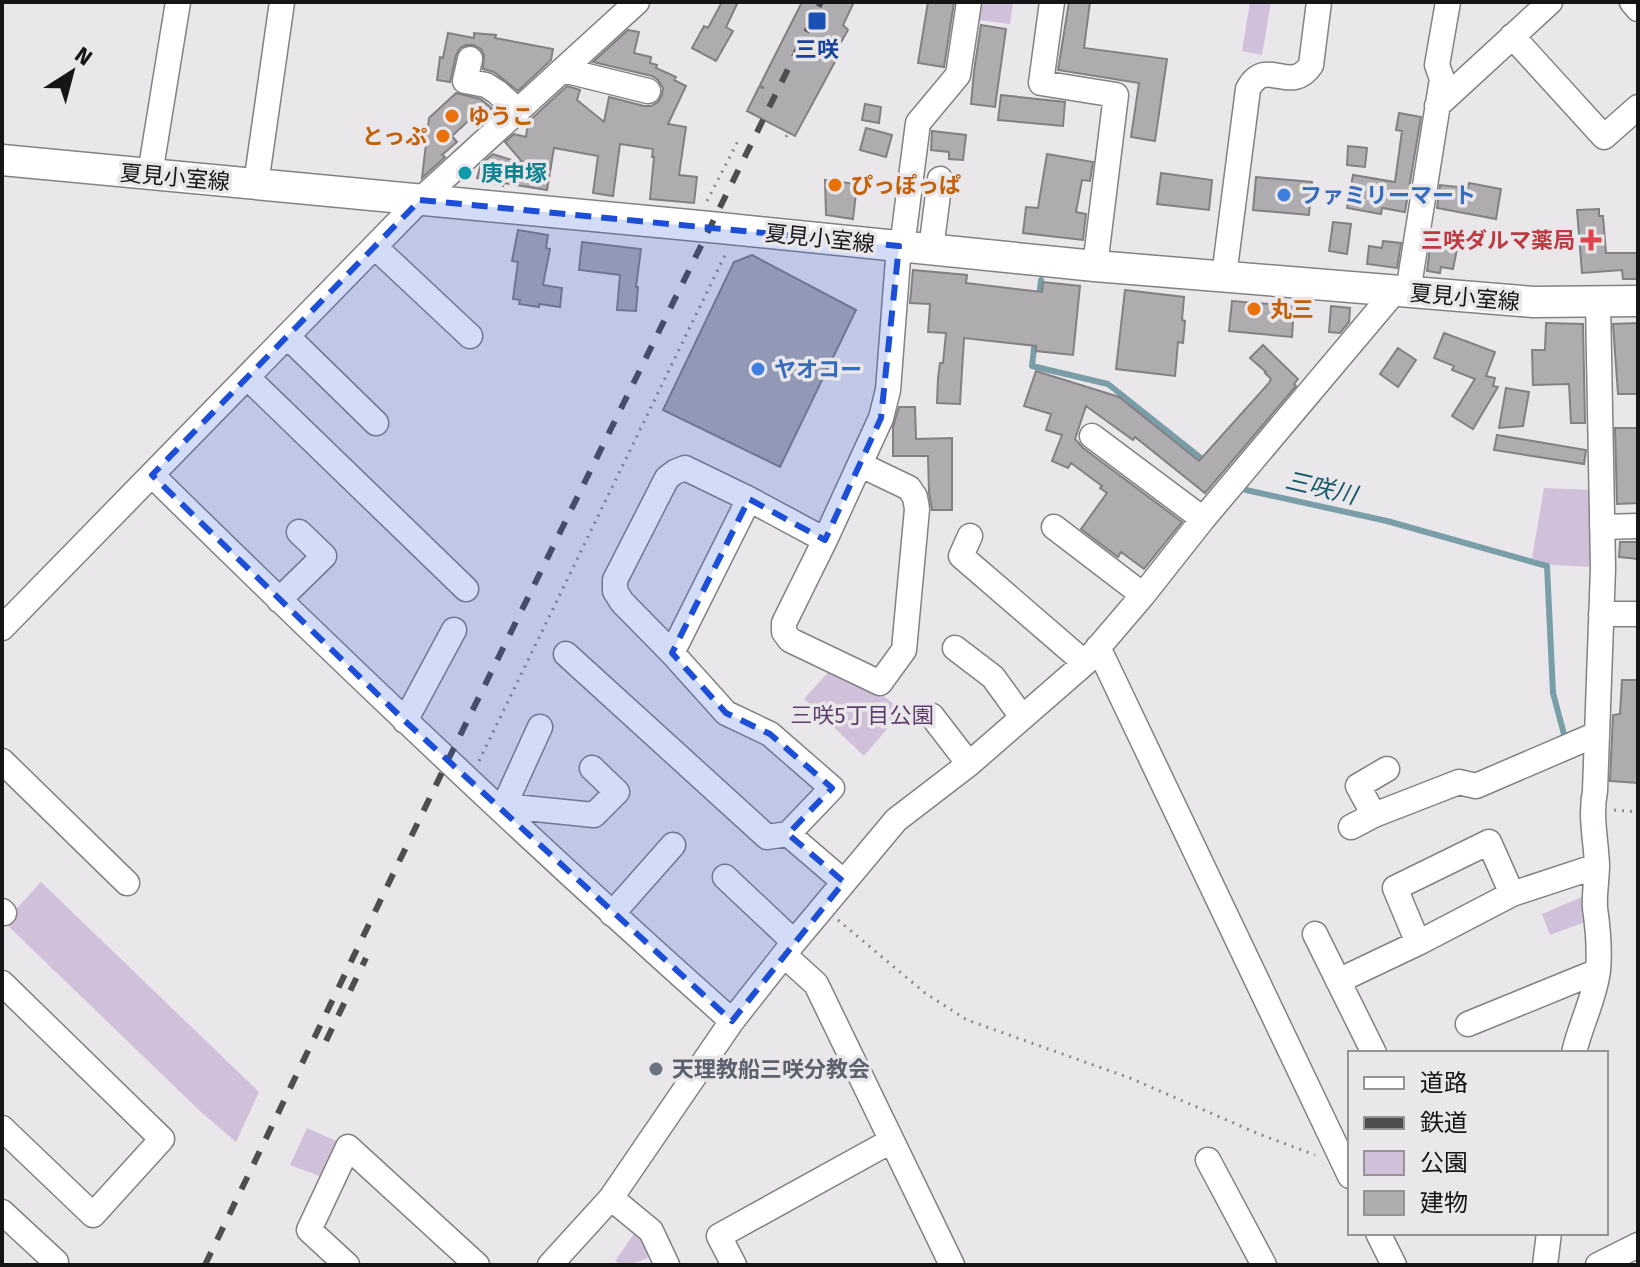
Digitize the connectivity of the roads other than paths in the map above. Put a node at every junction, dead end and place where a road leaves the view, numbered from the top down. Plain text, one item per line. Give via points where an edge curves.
1 (178, 2) edge
2 (282, 2) edge
3 (637, 2) edge
4 (969, 2) edge
5 (1052, 2) edge
6 (1319, 2) edge
7 (1448, 2) edge
8 (1550, 2) edge
9 (1632, 2) edge
10 (1638, 9) edge
11 (1512, 36) junction
12 (470, 59) dead end
13 (563, 70) junction
14 (648, 91) dead end
15 (1437, 106) junction
16 (1638, 107) edge
17 (518, 111) junction
18 (2, 160) edge
19 (150, 174) junction
20 (940, 179) dead end
21 (256, 184) junction
22 (420, 200) junction
23 (375, 247) junction
24 (911, 247) junction
25 (1095, 266) junction
26 (1224, 276) junction
27 (1402, 291) junction
28 (1638, 301) edge
29 (1598, 302) junction
30 (287, 336) junction
31 (470, 336) dead end
32 (247, 377) junction
33 (376, 423) dead end
34 (1092, 436) dead end
35 (861, 465) junction
36 (152, 475) junction
37 (749, 499) junction
38 (1203, 519) junction
39 (1638, 526) edge
40 (1054, 527) dead end
41 (1602, 527) junction
42 (299, 532) dead end
43 (970, 536) dead end
44 (825, 540) junction
45 (466, 589) dead end
46 (1143, 595) junction
47 (279, 600) junction
48 (1601, 614) junction
49 (1638, 614) edge
50 (2, 628) edge
51 (454, 630) dead end
52 (955, 648) dead end
53 (672, 653) junction
54 (566, 654) dead end
55 (1092, 655) junction
56 (932, 716) dead end
57 (1022, 717) junction
58 (405, 721) junction
59 (540, 727) dead end
60 (1597, 734) junction
61 (2, 761) edge
62 (969, 764) junction
63 (592, 768) dead end
64 (1387, 769) dead end
65 (500, 806) junction
66 (1374, 815) junction
67 (1351, 827) dead end
68 (788, 834) junction
69 (673, 845) dead end
70 (1597, 866) junction
71 (725, 877) dead end
72 (844, 882) junction
73 (127, 883) dead end
74 (1512, 894) junction
75 (612, 914) junction
76 (1315, 934) dead end
77 (1418, 943) junction
78 (789, 948) junction
79 (1598, 971) junction
80 (1338, 981) junction
81 (2, 983) edge
82 (732, 1021) junction
83 (1468, 1024) dead end
84 (1373, 1051) edge
85 (1575, 1051) edge
86 (2, 1128) edge
87 (891, 1141) junction
88 (1208, 1160) dead end
89 (1348, 1171) edge
90 (611, 1198) junction
91 (2, 1212) edge
92 (1379, 1235) edge
93 (1549, 1235) edge
94 (1638, 1245) edge
95 (56, 1262) dead end
96 (943, 1262) edge
97 (347, 1265) edge
98 (477, 1265) edge
99 (550, 1265) edge
100 (667, 1265) edge
101 (734, 1265) edge
102 (1264, 1265) edge
103 (1394, 1265) edge
104 (1545, 1265) edge
105 (1598, 1265) edge

1 - 19 street
2 - 21 street
3 - 13 street
4 - 24 street via 958,75 918,123
5 - 25 street via 1041,83 1116,95
6 - 26 street via 1306,73 1288,78 1258,75 1248,89
7 - 15 street via 1437,65 1442,79
8 - 11 street
9 - 10 street
11 - 15 street
11 - 16 street via 1604,137
12 - 17 street via 465,81 486,85
13 - 14 street
13 - 17 street
15 - 27 street
17 - 22 street
18 - 19 main road, 夏見小室線
19 - 21 main road, 夏見小室線
20 - 24 street
21 - 22 main road, 夏見小室線
22 - 23 street
22 - 24 main road, 夏見小室線
23 - 30 street
23 - 31 street
24 - 25 main road, 夏見小室線
24 - 35 street via 888,390
25 - 26 main road, 夏見小室線
26 - 27 main road, 夏見小室線
27 - 29 main road, 夏見小室線
27 - 38 street
28 - 29 main road, 夏見小室線
29 - 41 street
30 - 32 street
30 - 33 street
32 - 36 street
32 - 45 street
34 - 38 street
35 - 44 street
35 - 44 street via 909,488 917,509 904,650 880,683 790,640 784,632
36 - 47 street
36 - 50 street
37 - 44 street
37 - 53 street
37 - 53 street via 685,468 675,472 667,478 615,580 622,602
38 - 46 street
39 - 41 street
40 - 46 street
41 - 48 street
42 - 47 street via 324,556
43 - 55 street via 961,556
46 - 55 street
47 - 58 street
48 - 49 street
48 - 60 street
51 - 58 street
52 - 57 street via 993,677
53 - 68 street via 726,713 770,734 832,788
54 - 68 street via 767,837
55 - 57 street
55 - 89 street
56 - 62 street
57 - 62 street
58 - 65 street
59 - 65 street
60 - 66 street via 1476,786 1459,782
60 - 70 street via 1592,808
61 - 73 street
62 - 72 street via 896,820
63 - 65 street via 617,792 594,815
64 - 66 street via 1358,786
65 - 75 street
66 - 67 street
68 - 72 street
69 - 75 street
70 - 74 street
70 - 79 street
71 - 78 street
72 - 78 street
74 - 77 street
74 - 77 street via 1489,842 1395,888
75 - 82 street
76 - 80 street
77 - 80 street
78 - 82 street
78 - 87 street via 816,984
79 - 83 street
79 - 85 street
80 - 84 street
81 - 86 street via 162,1139 93,1215
82 - 90 street
87 - 96 street
87 - 101 street via 719,1236
88 - 102 street
90 - 99 street
90 - 100 street via 651,1231
91 - 95 street
92 - 103 street
93 - 104 street
94 - 105 street
97 - 98 street via 309,1230 348,1147

